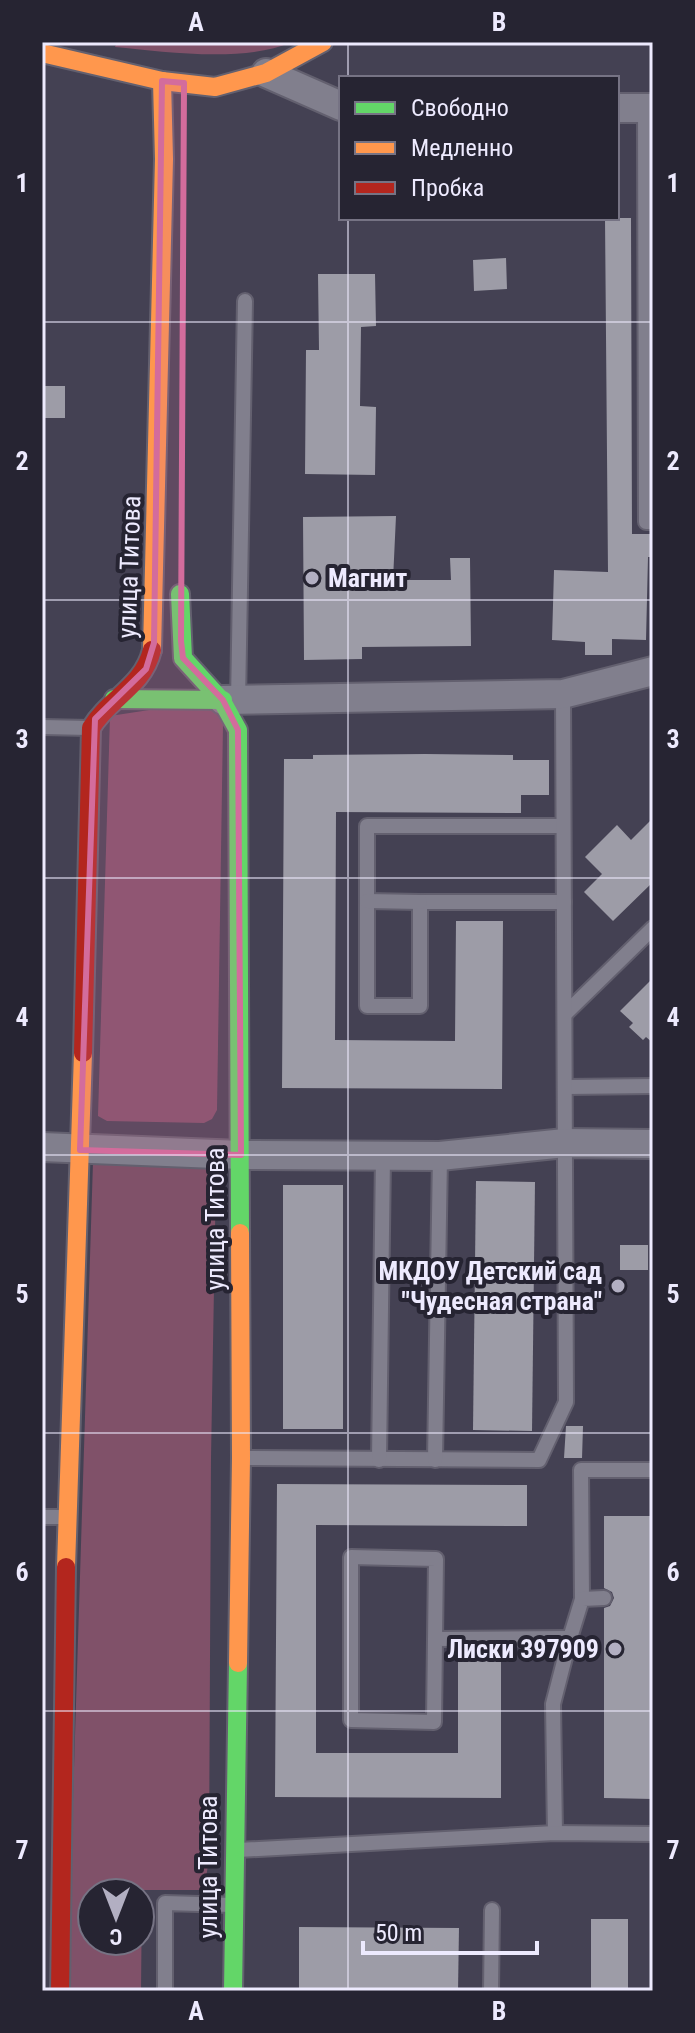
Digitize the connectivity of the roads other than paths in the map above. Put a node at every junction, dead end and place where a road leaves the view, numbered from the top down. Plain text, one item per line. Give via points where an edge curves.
1 (323, 42) edge
2 (42, 53) edge
3 (266, 73) junction
4 (162, 81) junction
5 (339, 105) edge
6 (619, 108) edge
7 (649, 108) edge
8 (650, 255) edge
9 (245, 301) dead end
10 (650, 302) edge
11 (650, 374) edge
12 (650, 447) edge
13 (653, 522) edge
14 (180, 579) dead end
15 (653, 671) edge
16 (563, 694) junction
17 (114, 699) junction
18 (231, 700) junction
19 (268, 701) junction
20 (42, 727) edge
21 (91, 728) junction
22 (238, 730) junction
23 (563, 826) junction
24 (367, 901) junction
25 (420, 902) junction
26 (564, 902) junction
27 (653, 928) edge
28 (565, 1014) junction
29 (653, 1086) edge
30 (566, 1087) junction
31 (565, 1143) junction
32 (653, 1144) edge
33 (42, 1147) edge
34 (80, 1150) junction
35 (241, 1155) junction
36 (383, 1156) junction
37 (440, 1156) junction
38 (241, 1458) junction
39 (379, 1460) junction
40 (435, 1460) junction
41 (653, 1470) edge
42 (42, 1517) edge
43 (67, 1517) junction
44 (604, 1598) dead end
45 (582, 1599) junction
46 (570, 1638) junction
47 (435, 1639) junction
48 (555, 1833) junction
49 (653, 1834) edge
50 (234, 1851) junction
51 (244, 1904) junction
52 (492, 1910) dead end
53 (60, 1991) edge
54 (165, 1991) edge
55 (233, 1991) edge
56 (491, 1991) edge

1 - 3 street
2 - 4 street
3 - 4 street via 184,90
3 - 5 street
4 - 17 street, улица Титова via 154,643 146,669
6 - 7 street
7 - 8 lane
8 - 10 lane
9 - 18 lane
10 - 11 lane
11 - 12 lane
12 - 13 lane via 646,522
14 - 18 street, улица Титова via 183,658
15 - 16 street
16 - 19 street
16 - 23 lane
17 - 18 street
17 - 21 street, улица Титова
18 - 19 street
18 - 22 street, улица Титова
19 - 22 street
20 - 21 lane
21 - 34 street
22 - 35 street, улица Титова
23 - 24 lane via 367,826
23 - 26 lane
24 - 25 lane
24 - 25 lane via 367,1006 420,1006
25 - 26 lane
26 - 28 lane
27 - 28 lane
28 - 30 lane
29 - 30 lane
30 - 31 lane
31 - 32 street
31 - 37 street
31 - 40 lane via 566,1402 539,1460
33 - 34 street
34 - 35 street
34 - 43 street
35 - 36 street
35 - 38 street, улица Титова
36 - 37 street
36 - 39 lane
37 - 40 lane
38 - 39 lane
38 - 50 street, улица Титова
39 - 40 lane
41 - 45 lane via 581,1470
42 - 43 lane
43 - 53 street
44 - 45 lane
45 - 46 lane
46 - 47 lane
46 - 48 lane via 553,1704
47 - 47 lane via 436,1559 351,1557 351,1720 434,1722
48 - 49 lane
48 - 50 lane
50 - 51 street, улица Титова
51 - 54 lane via 165,1903
51 - 55 street, улица Титова
52 - 56 lane

